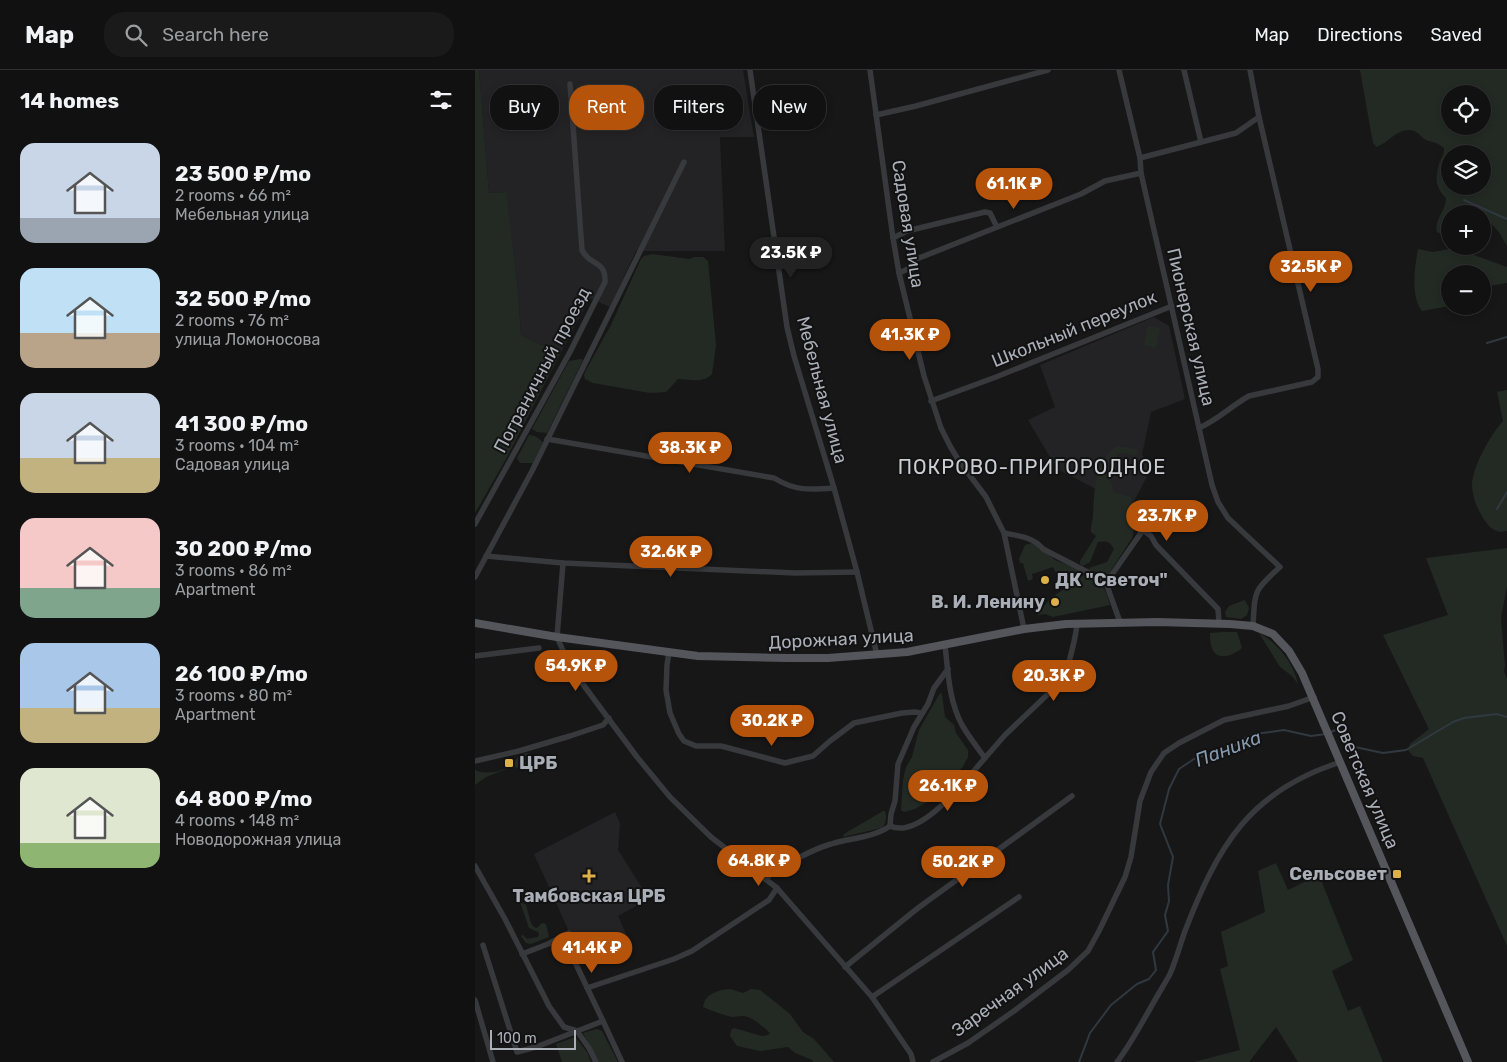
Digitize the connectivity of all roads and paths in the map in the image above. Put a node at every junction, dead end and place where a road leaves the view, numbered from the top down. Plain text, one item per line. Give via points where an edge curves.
1 (750, 70) edge
2 (870, 70) edge
3 (1048, 70) edge
4 (1119, 70) edge
5 (1184, 70) edge
6 (1250, 70) edge
7 (570, 84) dead end
8 (876, 115) junction
9 (1259, 117) junction
10 (1201, 142) junction
11 (1140, 158) junction
12 (685, 162) dead end
13 (1141, 173) junction
14 (997, 227) junction
15 (893, 238) junction
16 (899, 273) junction
17 (1171, 306) junction
18 (931, 401) junction
19 (1199, 428) junction
20 (547, 439) junction
21 (834, 488) junction
22 (475, 524) edge
23 (1004, 533) junction
24 (486, 556) junction
25 (563, 563) junction
26 (857, 572) junction
27 (475, 577) edge
28 (1105, 583) junction
29 (1120, 622) junction
30 (475, 623) edge
31 (1077, 623) junction
32 (1219, 623) junction
33 (1253, 626) junction
34 (1024, 629) junction
35 (557, 638) junction
36 (945, 645) junction
37 (539, 648) dead end
38 (1289, 651) joint
39 (669, 652) junction
40 (877, 655) junction
41 (475, 656) edge
42 (947, 669) junction
43 (1314, 697) junction
44 (921, 713) junction
45 (609, 718) junction
46 (985, 758) junction
47 (475, 761) edge
48 (1341, 762) junction
49 (1072, 796) dead end
50 (890, 826) junction
51 (475, 866) edge
52 (765, 879) junction
53 (777, 888) junction
54 (1019, 898) dead end
55 (569, 933) dead end
56 (563, 937) junction
57 (483, 945) dead end
58 (523, 954) junction
59 (845, 967) junction
60 (587, 988) junction
61 (872, 997) junction
62 (475, 1000) edge
63 (603, 1021) junction
64 (577, 1031) junction
65 (493, 1062) edge
66 (596, 1062) edge
67 (622, 1062) edge
68 (913, 1062) edge
69 (933, 1062) edge
70 (1117, 1062) edge
71 (1468, 1062) edge

1 - 21 street, Мебельная улица via 787,327
2 - 8 street, Садовая улица
3 - 8 street
4 - 11 street, Пионерская улица
5 - 10 street
6 - 9 street
7 - 22 street, Пограничный проезд via 582,250 585,257 602,267 605,282 566,360
8 - 15 street, Садовая улица
9 - 10 street via 1236,134
9 - 19 street via 1318,377 1312,382 1249,396 1220,418
10 - 11 street
11 - 13 street, Пионерская улица
12 - 20 street
13 - 14 street via 1105,181 1081,194
13 - 17 street, Пионерская улица
14 - 15 street via 990,213 985,212 907,231
14 - 16 street via 913,260 910,268
15 - 16 street, Садовая улица
16 - 18 street, Садовая улица
17 - 18 street, Школьный переулок
17 - 19 street, Пионерская улица
18 - 23 street, Садовая улица via 949,446 986,497
19 - 33 street, Пионерская улица via 1218,502 1238,529 1279,567 1256,592
20 - 21 street via 774,478 796,488
20 - 24 street
21 - 26 street, Мебельная улица
23 - 28 street via 1032,539 1043,549
23 - 34 street, Садовая улица
24 - 25 street
24 - 27 street
25 - 26 street via 795,573
25 - 35 street
26 - 40 street, Мебельная улица
28 - 29 street
28 - 32 street via 1143,530 1218,609
29 - 31 main road, Дорожная улица
29 - 32 main road, Дорожная улица
30 - 35 main road, Дорожная улица
31 - 34 main road, Дорожная улица
31 - 46 street via 1067,671
32 - 33 main road, Дорожная улица
33 - 38 main road, Дорожная улица via 1273,634
34 - 36 main road, Дорожная улица
35 - 39 main road, Дорожная улица
35 - 45 street via 579,679
36 - 40 main road, Дорожная улица
36 - 42 street
37 - 41 street
38 - 43 main road, Советская улица
39 - 40 main road, Дорожная улица via 747,658
39 - 44 street via 666,690 670,713 684,741 696,746 721,746 785,763 813,756 854,723 902,713
42 - 44 street
42 - 46 street via 958,716
43 - 48 main road, Советская улица
43 - 69 street, Заречная улица via 1289,706 1224,720 1164,754 1151,772 1139,801 1125,877 1088,951 1006,1016 968,1043
44 - 50 street via 896,769
45 - 47 street via 603,724 570,736
45 - 52 street via 637,757 687,814
46 - 50 street via 928,818 912,826
48 - 70 street via 1285,787 1254,809 1241,823 1211,871 1169,975
48 - 71 main road, Советская улица
49 - 59 street via 918,908
50 - 52 street via 877,833 828,845 776,870
51 - 58 street
52 - 53 street
53 - 59 street
53 - 60 street via 769,900 692,951 674,960
54 - 61 street
55 - 56 street
56 - 58 street
56 - 60 street
57 - 64 street via 517,1052
58 - 64 street via 555,1016 565,1027
59 - 61 street
60 - 63 street
61 - 68 street via 911,1054
62 - 65 street
63 - 64 street
63 - 67 street
64 - 66 street

